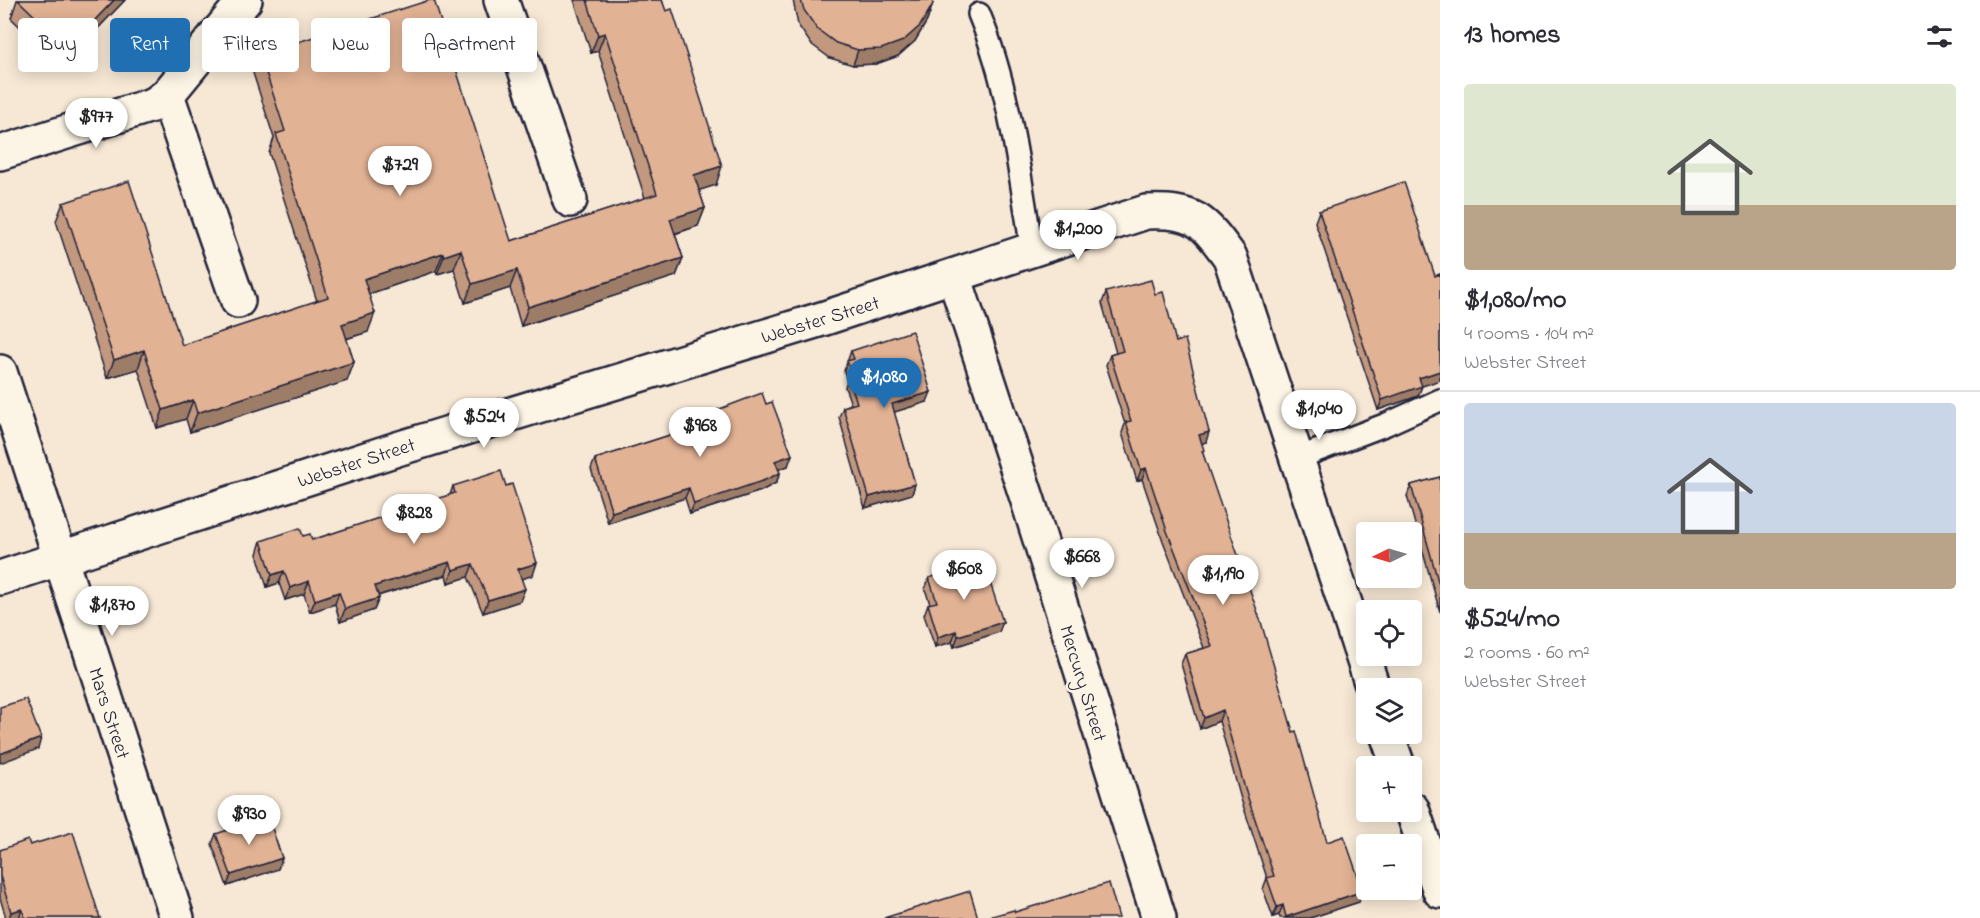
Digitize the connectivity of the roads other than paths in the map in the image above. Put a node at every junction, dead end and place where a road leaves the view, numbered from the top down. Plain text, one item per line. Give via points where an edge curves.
1 (245, 0) edge
2 (501, 0) edge
3 (979, 14) dead end
4 (167, 95) junction
5 (0, 153) edge
6 (570, 200) dead end
7 (1032, 250) junction
8 (954, 276) junction
9 (238, 301) dead end
10 (0, 372) edge
11 (1440, 400) edge
12 (1298, 458) junction
13 (60, 559) junction
14 (0, 578) edge
15 (1369, 678) edge
16 (1416, 822) edge
17 (1440, 891) edge
18 (177, 918) edge
19 (1159, 918) edge

1 - 4 street
2 - 6 street
3 - 7 lane via 992,44 1006,97
4 - 5 street via 154,104
4 - 9 street
7 - 8 street, Webster Street
7 - 12 street, Webster Street via 1146,212 1168,211 1206,224 1230,257 1239,278
8 - 13 street, Webster Street via 397,448
8 - 19 street, Mercury Street via 1029,501
10 - 13 street, Mars Street
11 - 12 lane
12 - 15 street
13 - 14 street, Webster Street
13 - 18 street, Mars Street
16 - 17 street

